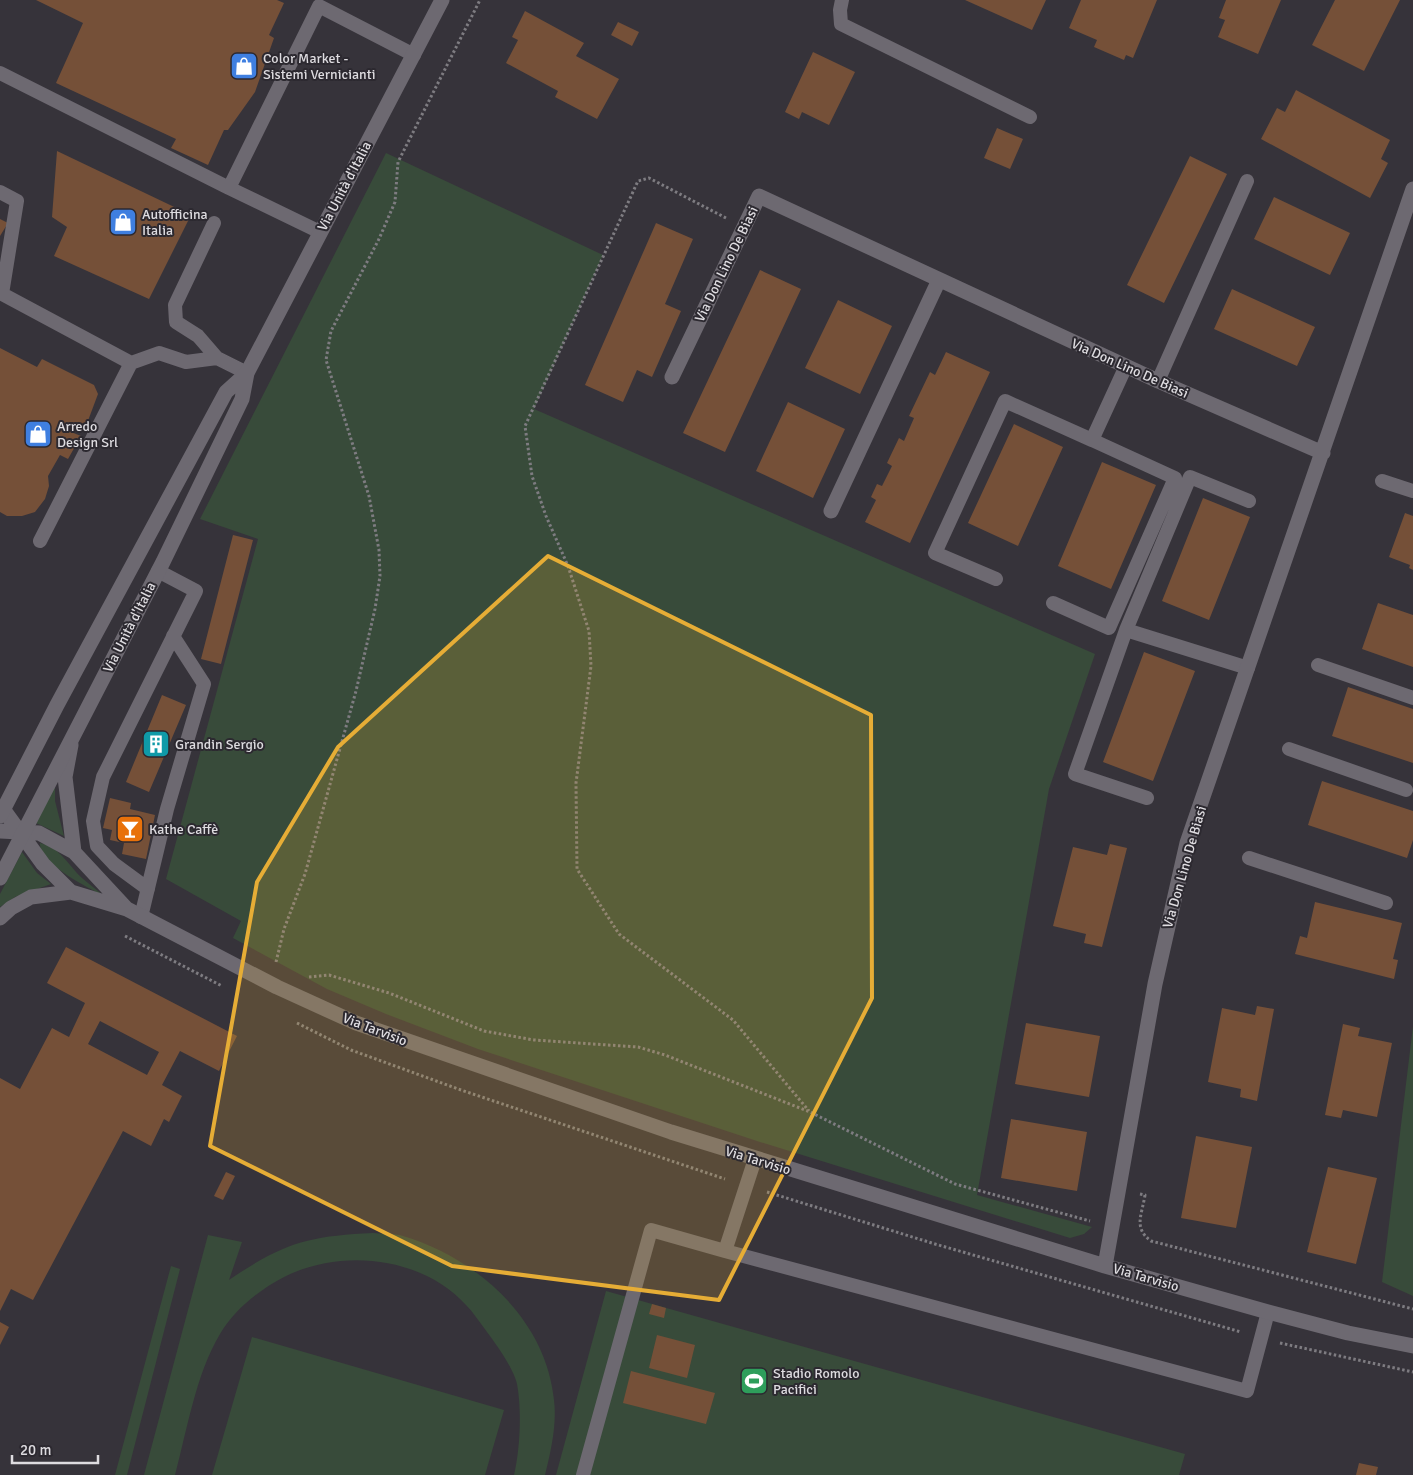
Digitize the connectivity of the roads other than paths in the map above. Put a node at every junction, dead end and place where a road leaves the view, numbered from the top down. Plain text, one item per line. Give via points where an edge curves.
1 (442, 0) edge
2 (842, 0) edge
3 (314, 3) edge
4 (414, 55) junction
5 (0, 73) edge
6 (1030, 117) dead end
7 (1246, 181) dead end
8 (228, 188) junction
9 (1413, 189) edge
10 (0, 192) edge
11 (214, 223) dead end
12 (320, 232) junction
13 (939, 280) junction
14 (217, 358) junction
15 (131, 364) junction
16 (1126, 366) junction
17 (247, 373) junction
18 (672, 377) dead end
19 (1158, 381) junction
20 (1092, 440) junction
21 (1323, 453) junction
22 (1382, 481) dead end
23 (1413, 491) edge
24 (1249, 501) dead end
25 (831, 511) dead end
26 (40, 541) dead end
27 (158, 571) junction
28 (996, 579) dead end
29 (1053, 603) dead end
30 (1126, 630) junction
31 (173, 636) junction
32 (1318, 665) dead end
33 (1248, 668) junction
34 (1413, 698) edge
35 (73, 735) junction
36 (1288, 749) dead end
37 (1406, 790) dead end
38 (1147, 798) dead end
39 (2, 812) edge
40 (0, 831) edge
41 (21, 834) junction
42 (74, 852) junction
43 (1250, 858) dead end
44 (0, 878) edge
45 (148, 889) junction
46 (71, 892) junction
47 (1386, 902) dead end
48 (127, 909) junction
49 (141, 917) junction
50 (0, 918) edge
51 (755, 1159) junction
52 (725, 1250) junction
53 (1104, 1266) junction
54 (1268, 1312) junction
55 (1413, 1346) edge
56 (583, 1475) edge

1 - 4 street, Via Unità d'Italia
2 - 6 lane via 841,24
3 - 4 lane
3 - 8 lane
4 - 12 street, Via Unità d'Italia
5 - 8 lane
7 - 19 lane
8 - 12 lane
9 - 21 street, Via Don Lino De Biasi
10 - 15 lane via 17,201 2,294
11 - 14 lane via 175,305 176,322 198,336
12 - 17 street, Via Unità d'Italia
13 - 16 street, Via Don Lino De Biasi
13 - 18 street, Via Don Lino De Biasi via 759,196
13 - 25 street
14 - 15 lane via 186,362 159,353
14 - 17 lane
15 - 26 lane
16 - 19 street, Via Don Lino De Biasi
16 - 20 lane
17 - 27 street, Via Unità d'Italia via 242,398
17 - 39 street, Via Unità d'Italia via 226,392
19 - 21 street, Via Don Lino De Biasi
20 - 28 lane via 1005,401 935,552
20 - 29 lane via 1176,478 1109,628
21 - 33 street, Via Don Lino De Biasi
22 - 23 lane
24 - 30 lane via 1190,477
27 - 31 lane via 196,591
27 - 35 street, Via Unità d'Italia
30 - 33 lane
30 - 38 lane via 1075,774
31 - 45 lane via 204,684 167,809
31 - 45 lane via 103,777 94,821 97,846 114,864
32 - 34 lane
33 - 53 street, Via Don Lino De Biasi via 1187,843 1176,887 1155,984
35 - 41 street, Via Unità d'Italia
35 - 42 street via 64,777
36 - 37 lane
39 - 41 street, Via Tarvisio
40 - 41 street, Via Tarvisio
41 - 42 street, Via Tarvisio via 39,833
41 - 44 street, Via Unità d'Italia
41 - 46 street, Via Tarvisio via 43,864
42 - 48 street, Via Tarvisio
43 - 47 lane
45 - 49 lane
46 - 48 street, Via Tarvisio
46 - 50 street, Via Tarvisio via 31,898
48 - 49 street, Via Tarvisio
49 - 51 street, Via Tarvisio via 277,988 356,1023
51 - 52 lane
51 - 53 street, Via Tarvisio
52 - 54 lane via 1247,1391
52 - 56 lane via 651,1230
53 - 54 street, Via Tarvisio
54 - 55 street, Via Tarvisio

